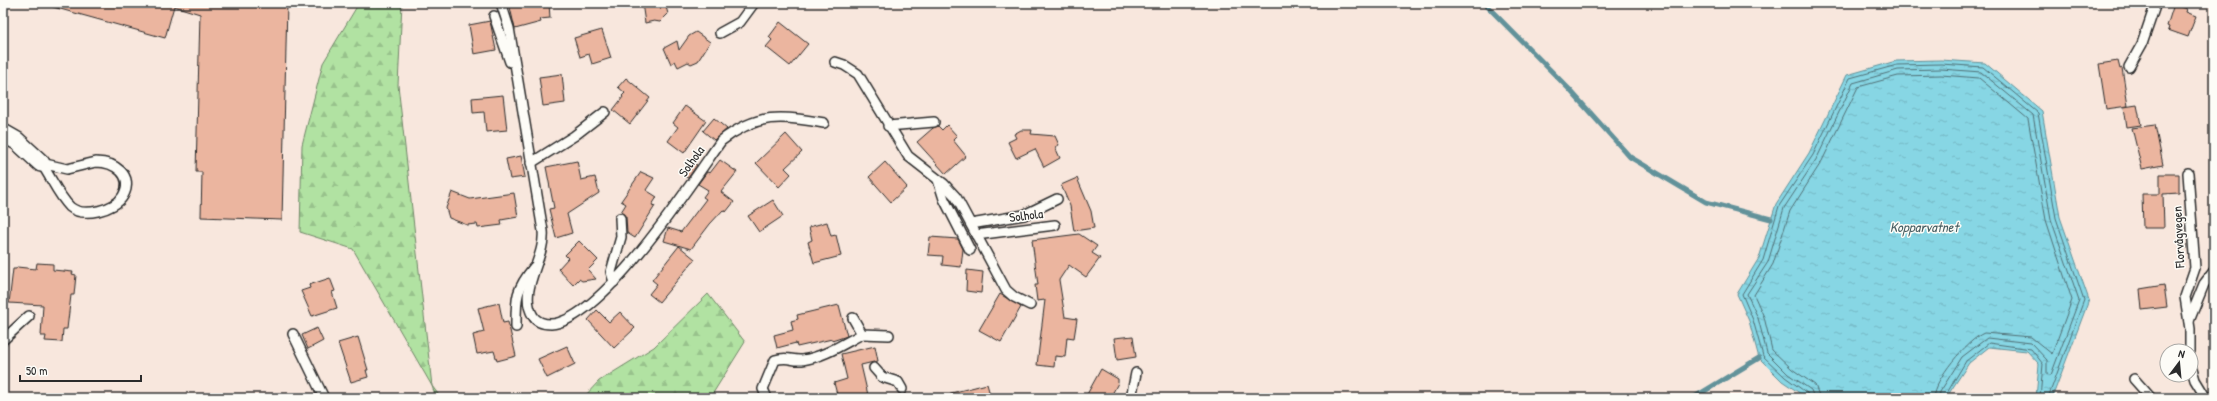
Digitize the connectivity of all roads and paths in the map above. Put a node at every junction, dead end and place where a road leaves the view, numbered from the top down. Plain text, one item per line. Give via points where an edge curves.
1 (501, 3) edge
2 (754, 3) edge
3 (2156, 3) edge
4 (494, 16) dead end
5 (720, 33) dead end
6 (835, 62) dead end
7 (2129, 67) dead end
8 (517, 74) junction
9 (605, 112) dead end
10 (824, 122) dead end
11 (934, 122) dead end
12 (888, 126) junction
13 (3, 133) edge
14 (41, 163) junction
15 (531, 163) junction
16 (2188, 173) dead end
17 (938, 180) junction
18 (1057, 198) dead end
19 (620, 218) dead end
20 (971, 224) junction
21 (1054, 225) dead end
22 (976, 234) junction
23 (970, 250) dead end
24 (539, 260) junction
25 (2214, 271) edge
26 (614, 282) junction
27 (1030, 305) dead end
28 (29, 316) dead end
29 (853, 318) dead end
30 (2189, 322) junction
31 (516, 327) dead end
32 (293, 334) dead end
33 (862, 334) junction
34 (890, 335) dead end
35 (3, 340) edge
36 (2190, 343) edge
37 (874, 368) dead end
38 (1136, 373) dead end
39 (2134, 379) dead end
40 (2197, 383) edge
41 (902, 389) dead end
42 (324, 398) edge
43 (766, 398) edge
44 (1131, 398) edge
45 (2152, 398) edge
46 (2206, 398) edge

1 - 8 lane, Solhola via 509,28
2 - 5 lane via 740,22
3 - 7 lane via 2142,44
4 - 8 lane, Solhola
6 - 12 lane via 858,74
8 - 15 lane, Solhola
9 - 15 lane via 574,136
10 - 26 lane, Solhola via 795,118 767,119 744,125 721,141 650,240
11 - 12 lane
12 - 17 lane via 908,156
13 - 14 street via 17,141
14 - 14 lane via 66,169 96,162 113,164 124,173 125,191 118,201 106,208 93,212 81,211 71,207
15 - 24 lane, Solhola via 544,240
16 - 30 lane, Florvågvegen via 2195,268 2185,297
17 - 20 lane via 956,197
17 - 23 lane via 944,199
18 - 20 lane, Solhola via 1024,215
19 - 26 lane via 621,237 610,272
20 - 22 lane
21 - 22 lane, Solhola
22 - 27 lane via 1006,290
24 - 26 lane, Solhola via 529,293 529,307 533,317 544,324 553,324 577,315
24 - 31 lane, Solhola via 524,279 516,298
25 - 30 lane, Florvågvegen via 2204,284
28 - 35 lane
29 - 33 lane
30 - 36 lane, Florvågvegen
32 - 42 lane
33 - 34 lane
33 - 43 lane via 829,352 801,360 786,357 775,360 764,389
37 - 41 lane via 882,377 898,382
38 - 44 lane
39 - 45 lane
40 - 46 lane

